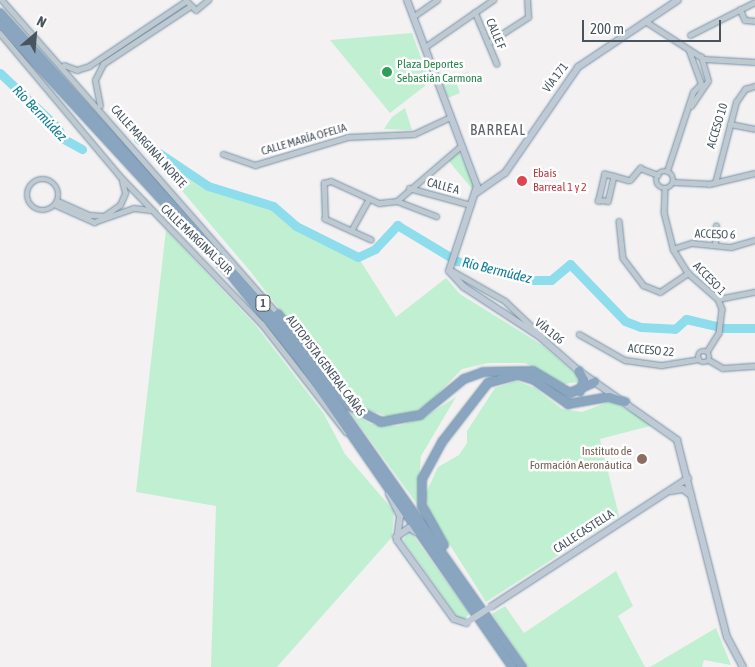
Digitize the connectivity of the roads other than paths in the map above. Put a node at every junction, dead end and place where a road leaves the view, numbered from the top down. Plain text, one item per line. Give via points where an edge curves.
1 (2, 0) edge
2 (186, 0) edge
3 (208, 0) edge
4 (408, 0) edge
5 (437, 0) edge
6 (493, 0) edge
7 (527, 0) edge
8 (678, 0) edge
9 (755, 2) edge
10 (189, 7) junction
11 (740, 9) junction
12 (0, 12) edge
13 (475, 12) junction
14 (414, 16) junction
15 (645, 21) junction
16 (755, 21) edge
17 (0, 24) edge
18 (0, 34) edge
19 (690, 35) dead end
20 (488, 42) junction
21 (425, 47) junction
22 (689, 51) junction
23 (701, 57) junction
24 (755, 62) edge
25 (59, 63) junction
26 (497, 64) dead end
27 (755, 86) edge
28 (688, 111) junction
29 (103, 112) junction
30 (449, 118) junction
31 (730, 124) junction
32 (755, 129) edge
33 (461, 146) junction
34 (223, 154) dead end
35 (667, 171) junction
36 (755, 173) edge
37 (658, 175) junction
38 (119, 176) junction
39 (614, 176) junction
40 (674, 182) junction
41 (715, 183) junction
42 (409, 188) junction
43 (665, 189) junction
44 (476, 193) junction
45 (368, 200) junction
46 (397, 201) junction
47 (57, 203) junction
48 (471, 205) junction
49 (150, 210) junction
50 (436, 216) dead end
51 (618, 220) dead end
52 (716, 226) dead end
53 (351, 231) junction
54 (371, 240) dead end
55 (755, 240) edge
56 (715, 244) junction
57 (673, 249) junction
58 (236, 272) junction
59 (688, 273) junction
60 (755, 292) edge
61 (718, 299) junction
62 (276, 312) junction
63 (579, 334) dead end
64 (706, 352) junction
65 (699, 359) junction
66 (709, 360) junction
67 (755, 366) edge
68 (579, 371) junction
69 (596, 383) junction
70 (578, 392) junction
71 (589, 400) junction
72 (626, 402) junction
73 (373, 464) junction
74 (688, 478) junction
75 (661, 496) junction
76 (692, 496) junction
77 (396, 537) junction
78 (428, 545) junction
79 (480, 604) junction
80 (512, 667) edge
81 (522, 667) edge
82 (743, 667) edge

1 - 25 street, CALLE MARGINAL NORTE
2 - 10 street
2 - 25 street via 89,66 76,70
3 - 10 street via 202,9
4 - 14 main road
5 - 14 street
6 - 13 street
7 - 20 street via 528,17
8 - 15 main road, VÍA 171
9 - 11 street
10 - 29 street via 103,64 94,86
11 - 16 street via 745,20
11 - 19 street
12 - 58 highway, AUTOPISTA GENERAL CAÑAS / 1
13 - 20 street, CALLE F
13 - 21 street
14 - 21 main road
15 - 22 street
15 - 44 main road, VÍA 171 via 578,67 504,174
17 - 73 highway, AUTOPISTA GENERAL CAÑAS / 1 via 235,280 297,356
18 - 38 street, CALLE MARGINAL SUR
20 - 26 street, CALLE F
21 - 30 main road
22 - 23 street
22 - 28 street via 701,84
23 - 24 street
23 - 28 street via 708,81
25 - 29 street, CALLE MARGINAL NORTE
27 - 31 street, ACCESO 10 via 739,94
28 - 35 street
29 - 62 street, CALLE MARGINAL NORTE
30 - 33 main road
30 - 34 street, CALLE MARÍA OFELIA via 414,134 348,136 254,165
31 - 32 street
31 - 41 street, ACCESO 10
33 - 42 street
33 - 44 main road
35 - 37 street
35 - 40 street
36 - 41 street
37 - 39 street via 640,168 630,180
37 - 43 street via 657,184
38 - 47 street via 123,198 104,216 90,215
38 - 49 street, CALLE MARGINAL SUR
39 - 39 street via 608,201 597,200 604,174
40 - 41 street
40 - 43 street
42 - 46 street
42 - 48 street, CALLE A
43 - 57 street, ACCESO 1 via 664,212
44 - 48 main road, VÍA 106
45 - 46 street
45 - 53 street
45 - 53 street via 331,181 324,182 325,219
46 - 50 street
47 - 47 street via 59,191 49,180 30,185 27,194 33,208 42,211
47 - 49 street via 94,222 134,208
48 - 68 main road, VÍA 106 via 448,268 464,287 550,346
49 - 73 street, CALLE MARGINAL SUR via 242,301
51 - 59 street via 623,258 643,285 660,292
52 - 56 street
53 - 54 street
55 - 56 street, ACCESO 6 via 731,247
56 - 57 street, ACCESO 6 via 692,243
57 - 59 street, ACCESO 1
58 - 62 highway
58 - 79 highway, AUTOPISTA GENERAL CAÑAS / 1 via 333,393
59 - 61 street, ACCESO 1
60 - 61 street
61 - 64 street, ACCESO 1 via 723,320 719,333
62 - 70 highway via 348,404 377,421 415,417 464,379 488,371 528,370 565,392
63 - 65 street, ACCESO 22 via 625,360 662,365
64 - 65 street, ACCESO 1 via 700,353
64 - 66 street
65 - 66 street, ACCESO 22
66 - 67 street, ACCESO 22 via 723,368
68 - 69 main road, VÍA 106
68 - 70 highway via 584,380
69 - 70 highway
69 - 71 highway
69 - 72 main road, VÍA 106
71 - 72 highway via 609,397
71 - 79 highway via 568,404 529,378 499,376 476,395 430,462 421,484 422,506
72 - 74 main road, VÍA 106 via 674,436
73 - 77 main road via 398,511
73 - 78 highway, AUTOPISTA GENERAL CAÑAS / 1
74 - 75 main road, CALLE CASTELLA
74 - 76 main road, VÍA 106
75 - 76 main road via 679,489
75 - 77 main road, CALLE CASTELLA, bridge via 466,623 454,620
76 - 82 main road, VÍA 106 via 727,637
77 - 78 main road via 411,528
78 - 80 highway, AUTOPISTA GENERAL CAÑAS / 1
79 - 81 highway, AUTOPISTA GENERAL CAÑAS / 1

